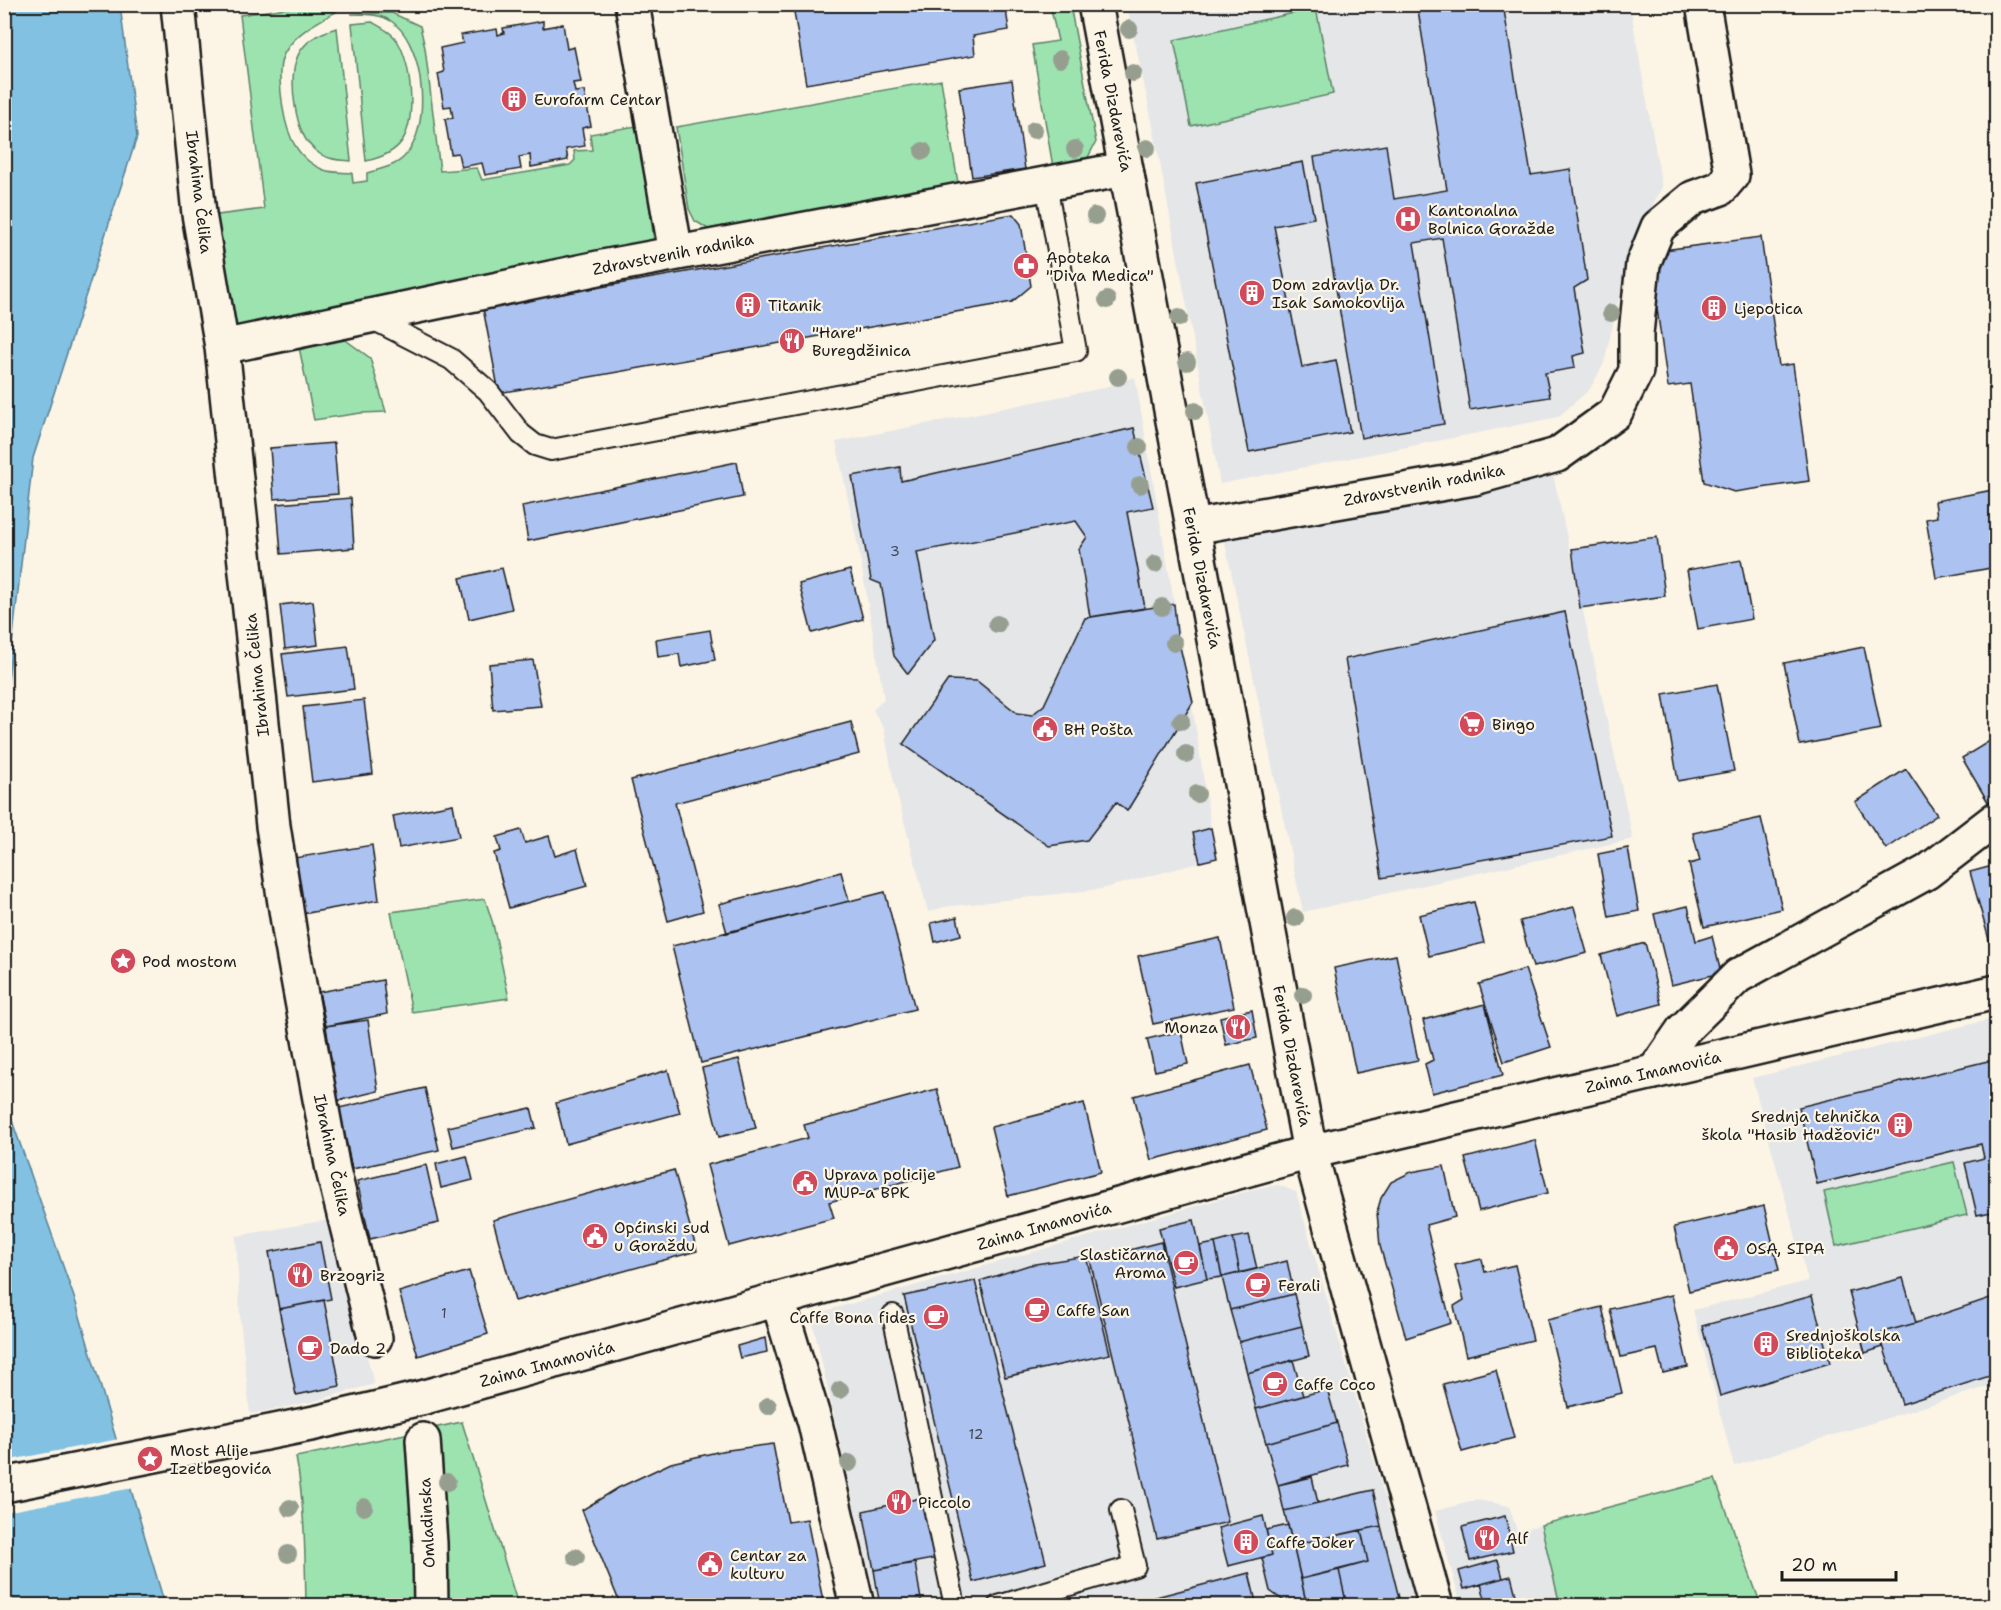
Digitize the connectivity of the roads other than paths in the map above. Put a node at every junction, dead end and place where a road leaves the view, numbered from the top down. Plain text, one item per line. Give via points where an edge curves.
1 (178, 4) edge
2 (632, 4) edge
3 (1095, 4) edge
4 (1703, 4) edge
5 (1125, 169) junction
6 (1046, 184) junction
7 (676, 253) junction
8 (369, 316) junction
9 (222, 347) junction
10 (1193, 527) junction
11 (1996, 819) edge
12 (1996, 992) edge
13 (1654, 1072) junction
14 (1310, 1152) junction
15 (778, 1300) junction
16 (893, 1315) dead end
17 (375, 1338) dead end
18 (423, 1440) dead end
19 (4, 1485) edge
20 (1121, 1510) dead end
21 (431, 1605) edge
22 (857, 1605) edge
23 (955, 1605) edge
24 (998, 1605) edge
25 (1436, 1605) edge

1 - 9 street, Ibrahima Čelika via 199,214
2 - 7 street
3 - 5 street, Ferida Dizdarevića
4 - 10 street, Zdravstvenih radnika via 1732,175 1721,188 1693,198 1658,227 1643,264 1636,371 1615,413 1557,455 1474,478
5 - 6 street, Zdravstvenih radnika
5 - 10 street, Ferida Dizdarevića
6 - 7 street, Zdravstvenih radnika
6 - 8 lane via 1076,351 1064,354 551,450 535,445 521,434 488,392 451,359
7 - 8 street, Zdravstvenih radnika
8 - 9 street, Zdravstvenih radnika
9 - 17 street, Ibrahima Čelika via 273,826 333,1170
10 - 14 street, Ferida Dizdarevića
11 - 13 street via 1927,872 1738,976 1683,1030
12 - 13 street, Zaima Imamovića
13 - 14 street, Zaima Imamovića
14 - 15 street, Zaima Imamovića
14 - 25 street
15 - 19 street, Zaima Imamovića via 422,1398
15 - 22 street via 815,1423
16 - 23 lane
18 - 21 street, Omladinska
20 - 24 lane via 1135,1566

